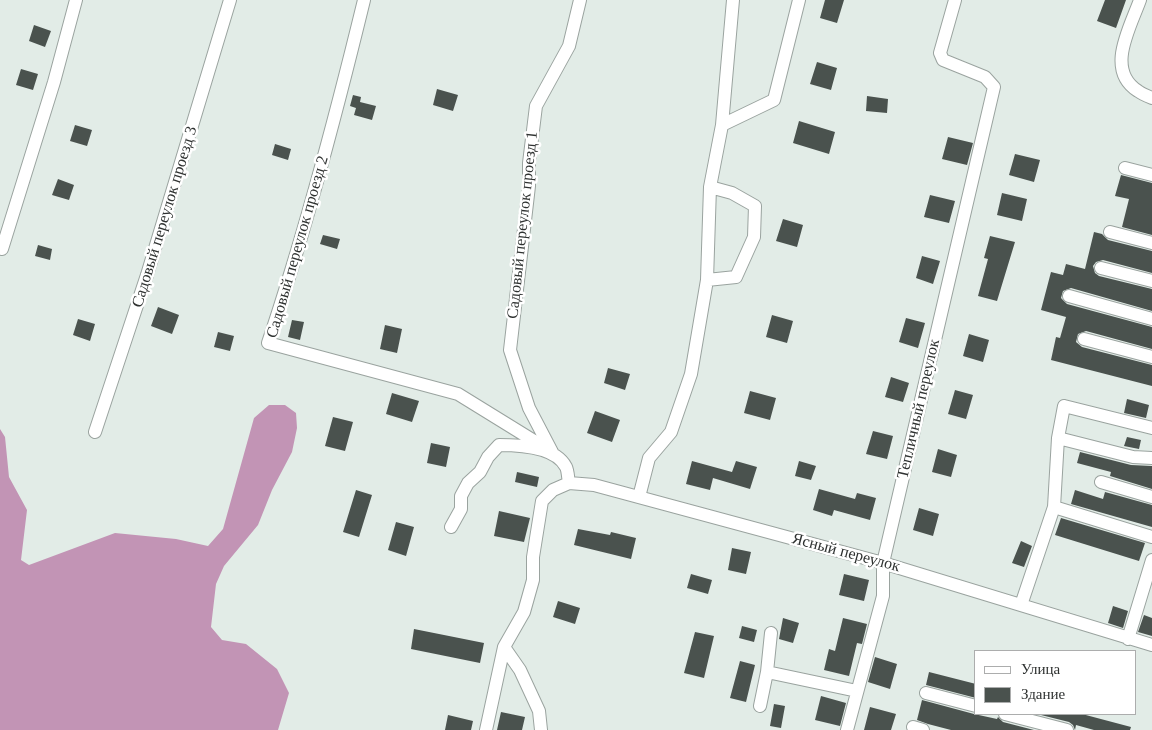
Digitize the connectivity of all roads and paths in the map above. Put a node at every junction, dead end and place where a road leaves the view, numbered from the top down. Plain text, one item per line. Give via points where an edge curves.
1 (76, 0) edge
2 (230, 0) edge
3 (364, 0) edge
4 (580, 0) edge
5 (734, 0) edge
6 (799, 0) edge
7 (955, 0) edge
8 (1140, 0) edge
9 (1152, 98) edge
10 (722, 126) junction
11 (1125, 168) dead end
12 (1152, 175) edge
13 (710, 187) junction
14 (1110, 232) dead end
15 (1152, 242) edge
16 (2, 249) dead end
17 (1101, 268) dead end
18 (707, 280) junction
19 (1152, 281) edge
20 (1069, 296) dead end
21 (1152, 319) edge
22 (1084, 339) dead end
23 (1152, 357) edge
24 (1152, 428) edge
25 (95, 432) dead end
26 (1058, 438) junction
27 (552, 452) junction
28 (1152, 458) edge
29 (1101, 482) dead end
30 (569, 483) junction
31 (639, 497) junction
32 (1152, 497) edge
33 (1054, 507) junction
34 (451, 527) dead end
35 (1152, 537) edge
36 (1152, 560) edge
37 (883, 562) junction
38 (1021, 605) junction
39 (771, 633) dead end
40 (1128, 639) junction
41 (1152, 645) edge
42 (504, 647) junction
43 (767, 672) junction
44 (857, 691) junction
45 (926, 693) dead end
46 (974, 705) edge
47 (760, 706) dead end
48 (1009, 715) edge
49 (486, 730) edge
50 (541, 730) edge
51 (847, 730) edge
52 (1067, 730) edge

1 - 16 street
2 - 25 street, Садовый переулок проезд 3 via 147,274
3 - 27 street, Садовый переулок проезд 2 via 344,86 268,343 458,394
4 - 27 street, Садовый переулок проезд 1 via 570,46 536,106 510,350 529,408
5 - 10 street
6 - 10 street via 774,100
7 - 37 street, Тепличный переулок via 940,53 943,60 985,77 994,87
8 - 9 street via 1120,60 1127,82
10 - 13 street
11 - 12 street
13 - 18 street
13 - 18 street via 732,193 755,206 754,237 736,277
14 - 15 street
17 - 19 street
18 - 31 street via 691,374 671,432 649,458
20 - 21 street
22 - 23 street
24 - 26 street via 1064,406
26 - 28 street
26 - 33 street
27 - 30 street via 566,466
27 - 34 street via 520,445 499,445 468,483 461,496 461,509
29 - 32 street
30 - 31 street, Ясный переулок via 594,485
30 - 42 street via 553,490 542,501 533,557 533,580 524,612
31 - 37 street, Ясный переулок
33 - 35 street
33 - 38 street
36 - 40 street
37 - 38 street, Ясный переулок
37 - 44 street, Тепличный переулок via 883,596
38 - 40 street, Ясный переулок
39 - 43 street
40 - 41 street, Ясный переулок
42 - 49 street
42 - 50 street via 520,670 539,711
43 - 44 street
43 - 47 street
44 - 51 street, Тепличный переулок
45 - 46 street
48 - 52 street

